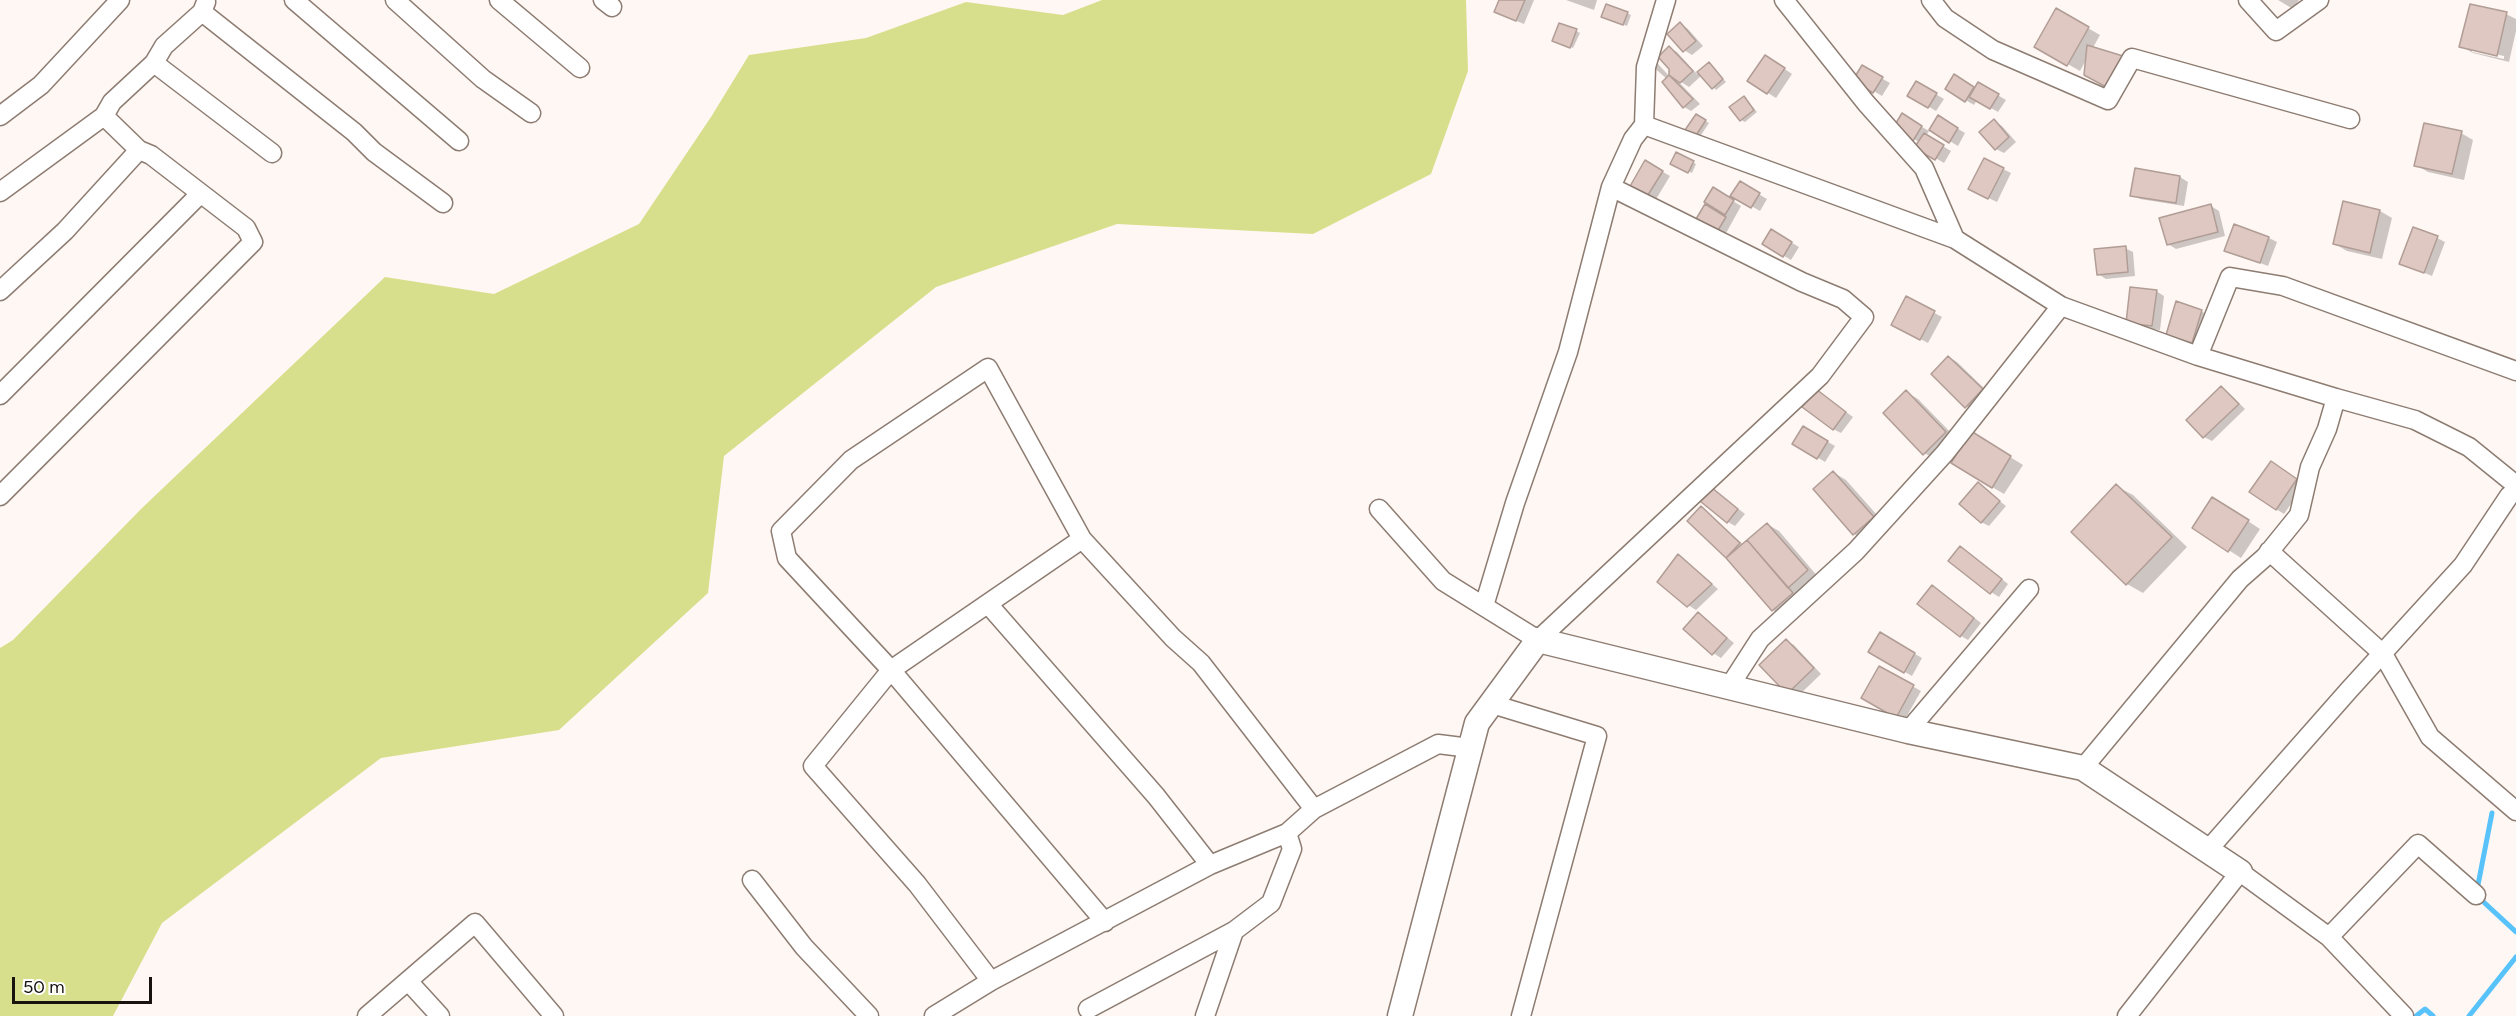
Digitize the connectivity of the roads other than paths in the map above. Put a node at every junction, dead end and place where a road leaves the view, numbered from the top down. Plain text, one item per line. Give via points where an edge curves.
1 (120, 0) edge
2 (294, 0) edge
3 (395, 0) edge
4 (499, 0) edge
5 (1666, 0) edge
6 (1784, 0) edge
7 (1931, 0) edge
8 (2248, 0) edge
9 (2319, 0) edge
10 (204, 6) edge
11 (154, 63) junction
12 (580, 68) dead end
13 (531, 113) dead end
14 (0, 116) edge
15 (104, 116) junction
16 (2350, 119) dead end
17 (1644, 125) junction
18 (459, 141) dead end
19 (139, 150) junction
20 (272, 153) dead end
21 (1611, 187) junction
22 (0, 192) edge
23 (200, 194) junction
24 (443, 203) dead end
25 (1955, 239) junction
26 (0, 291) edge
27 (2061, 306) junction
28 (2198, 356) junction
29 (2516, 371) edge
30 (0, 395) edge
31 (2336, 398) junction
32 (2516, 485) edge
33 (2516, 490) edge
34 (0, 496) edge
35 (1379, 509) dead end
36 (1082, 539) junction
37 (2270, 551) junction
38 (2029, 589) dead end
39 (988, 604) junction
40 (1484, 606) junction
41 (1538, 640) junction
42 (2383, 654) junction
43 (891, 670) junction
44 (1729, 687) junction
45 (1492, 704) junction
46 (1908, 731) junction
47 (1470, 748) junction
48 (2083, 768) junction
49 (1314, 808) junction
50 (2516, 810) edge
51 (1287, 833) junction
52 (2207, 851) junction
53 (1210, 865) junction
54 (2240, 872) junction
55 (752, 880) dead end
56 (2476, 895) dead end
57 (1105, 922) junction
58 (1234, 931) junction
59 (2329, 937) junction
60 (408, 981) junction
61 (991, 981) junction
62 (1084, 1014) edge
63 (2403, 1014) edge
64 (367, 1016) edge
65 (440, 1016) edge
66 (554, 1016) edge
67 (869, 1016) edge
68 (934, 1016) edge
69 (1205, 1016) edge
70 (1400, 1016) edge
71 (1521, 1016) edge
72 (2127, 1016) edge

1 - 14 street via 41,85
2 - 18 street
3 - 13 street via 483,79
4 - 12 street
5 - 17 street via 1646,67
6 - 25 street via 1924,168
7 - 16 street via 1945,18 1993,50 2108,100 2132,58
8 - 9 street via 2276,31
10 - 11 street via 164,46
10 - 24 street via 374,152
11 - 15 street via 112,102
11 - 20 street
15 - 19 street
15 - 22 street
17 - 21 street via 1633,139
17 - 25 street
19 - 23 street
19 - 26 street via 65,231
21 - 40 street via 1568,352
21 - 41 street via 1843,299 1864,317 1820,376
23 - 30 street
23 - 34 street via 246,228 253,242
25 - 27 street
27 - 28 street
27 - 44 street via 1945,453 1856,551 1760,639
28 - 29 street via 2230,277 2283,286
28 - 31 street
31 - 32 street via 2415,420 2469,447
31 - 37 street via 2310,467 2299,514
33 - 42 street via 2463,565
35 - 40 street via 1443,581
36 - 39 street
36 - 43 street via 988,368 850,460 781,531 787,558
36 - 49 street via 1201,663
37 - 42 street
37 - 48 street via 2240,579
38 - 46 street
39 - 43 street
39 - 53 street via 1156,796
40 - 41 street
41 - 44 street
41 - 45 street
42 - 50 street via 2430,737
42 - 52 street
43 - 57 street
43 - 61 street via 813,766 917,884
44 - 46 street
45 - 47 street via 1477,723
45 - 71 street via 1597,736
46 - 48 street
47 - 49 street via 1438,744
47 - 70 street
48 - 52 street
49 - 51 street
51 - 53 street
51 - 58 street via 1292,849 1271,903
52 - 54 street
53 - 57 street
54 - 59 street
54 - 72 street
55 - 67 street via 804,946
56 - 59 street via 2418,844
57 - 61 street
58 - 62 street
58 - 69 street
59 - 63 street
60 - 64 street
60 - 65 street
60 - 66 street via 475,923
61 - 68 street

